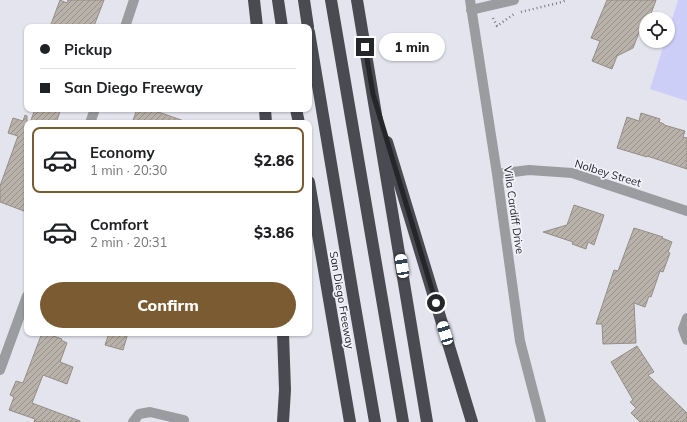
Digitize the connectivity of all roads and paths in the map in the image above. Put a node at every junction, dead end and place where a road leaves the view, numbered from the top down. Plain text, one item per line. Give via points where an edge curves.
1 (134, 0) edge
2 (254, 0) edge
3 (278, 0) edge
4 (304, 0) edge
5 (331, 0) edge
6 (357, 0) edge
7 (514, 0) edge
8 (471, 5) edge
9 (126, 24) edge
10 (257, 24) edge
11 (282, 24) edge
12 (308, 24) edge
13 (312, 50) edge
14 (373, 94) junction
15 (497, 174) junction
16 (312, 200) edge
17 (687, 211) edge
18 (24, 304) edge
19 (687, 318) edge
20 (283, 336) edge
21 (687, 340) edge
22 (1, 367) edge
23 (184, 420) dead end
24 (133, 422) edge
25 (283, 422) edge
26 (350, 422) edge
27 (375, 422) edge
28 (403, 422) edge
29 (427, 422) edge
30 (472, 422) edge
31 (541, 422) edge

1 - 9 street
2 - 10 highway
3 - 11 highway
4 - 12 highway
5 - 28 highway
6 - 14 highway
7 - 8 street
8 - 15 street, Villa Cardiff Drive
13 - 27 highway
14 - 29 highway
14 - 30 highway
15 - 17 street, Nolbey Street via 529,170 572,173
15 - 31 street, Villa Cardiff Drive via 520,341
16 - 26 highway, San Diego Freeway
18 - 22 street
19 - 21 street via 683,329
20 - 25 highway
23 - 24 street via 150,412 139,414

